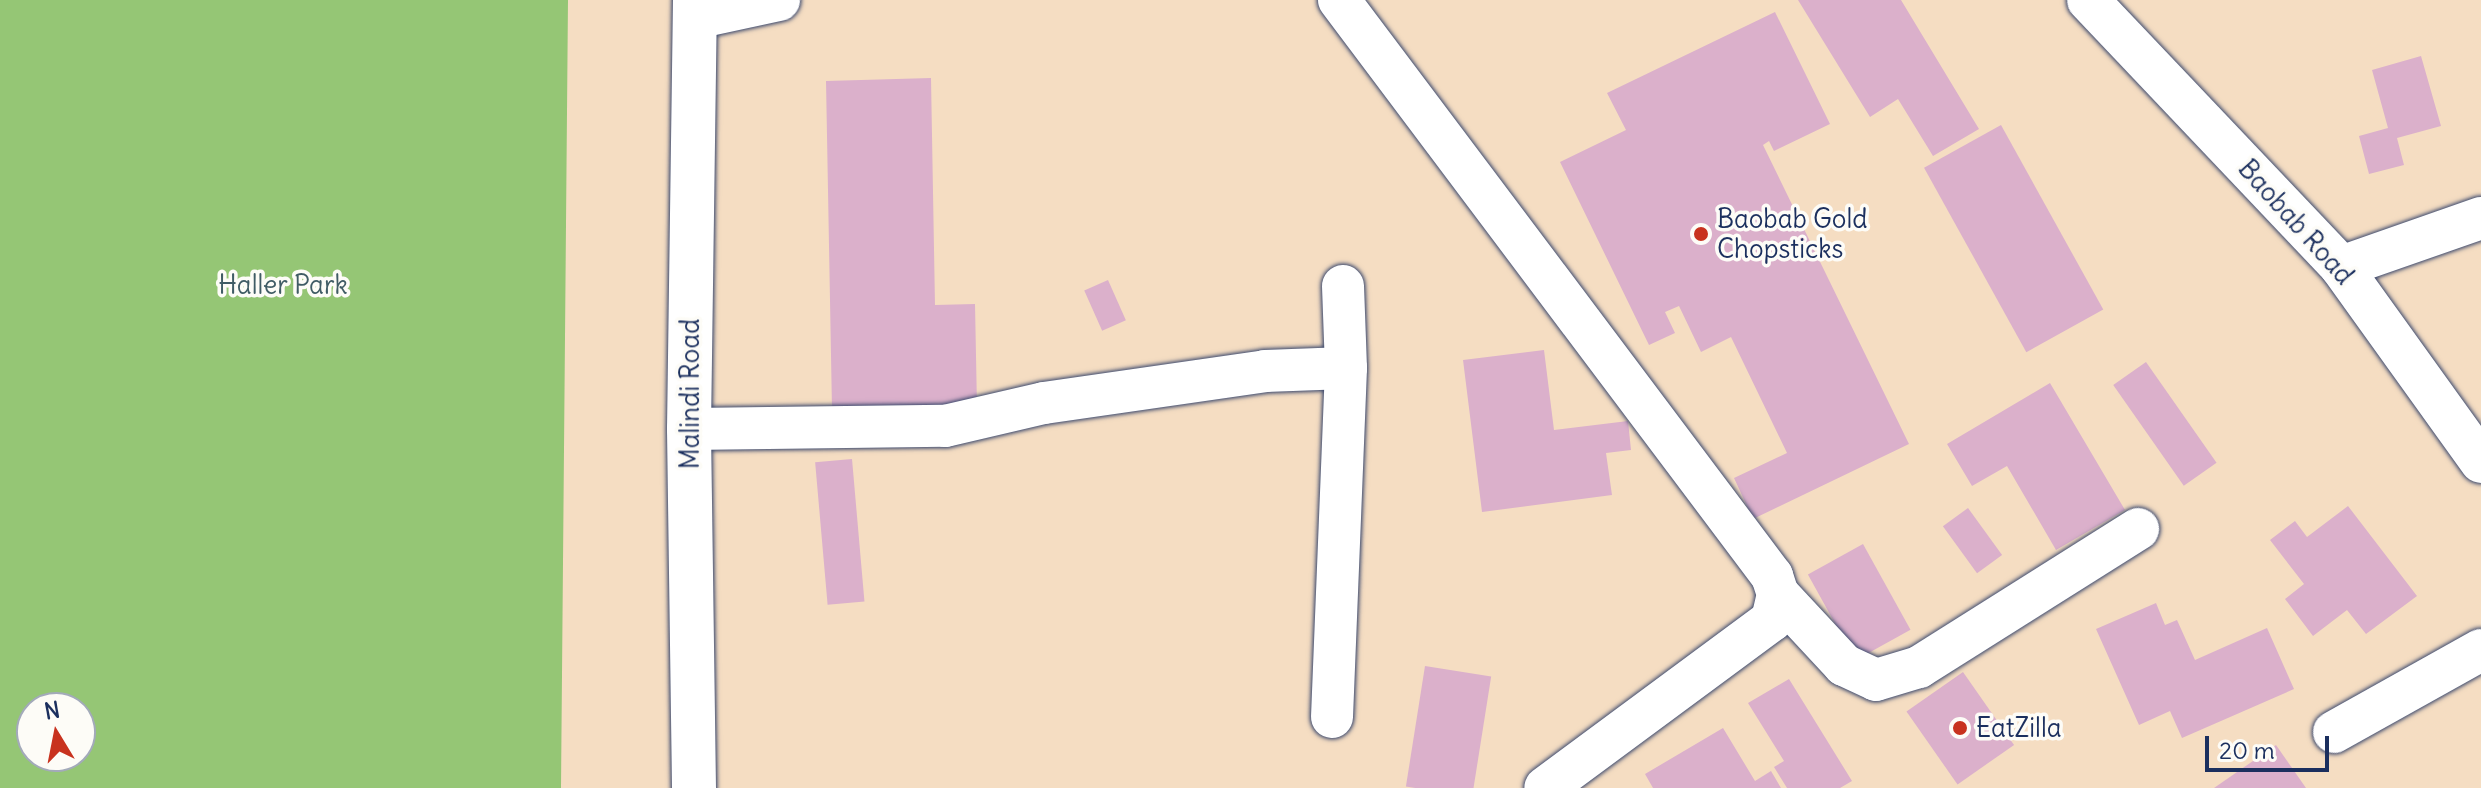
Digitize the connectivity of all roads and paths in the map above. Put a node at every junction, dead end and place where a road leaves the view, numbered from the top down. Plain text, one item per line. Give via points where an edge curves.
1 (779, 0) edge
2 (1339, 0) edge
3 (2088, 0) edge
4 (695, 9) edge
5 (2481, 218) edge
6 (2341, 267) junction
7 (1343, 286) dead end
8 (1346, 368) junction
9 (689, 429) junction
10 (2481, 462) edge
11 (2138, 529) dead end
12 (1778, 594) junction
13 (2481, 650) edge
14 (1332, 717) dead end
15 (2334, 732) dead end
16 (694, 788) edge
17 (1545, 788) edge

1 - 4 street
2 - 12 street via 1772,576
3 - 6 street, Baobab Road
4 - 9 highway, Malindi Road
5 - 6 street
6 - 10 street, Baobab Road
7 - 8 street
8 - 9 street via 1265,371 1076,398 945,426
8 - 14 street
9 - 16 highway, Malindi Road
11 - 12 street via 1919,667 1876,680 1844,665
12 - 17 street via 1772,620
13 - 15 street

